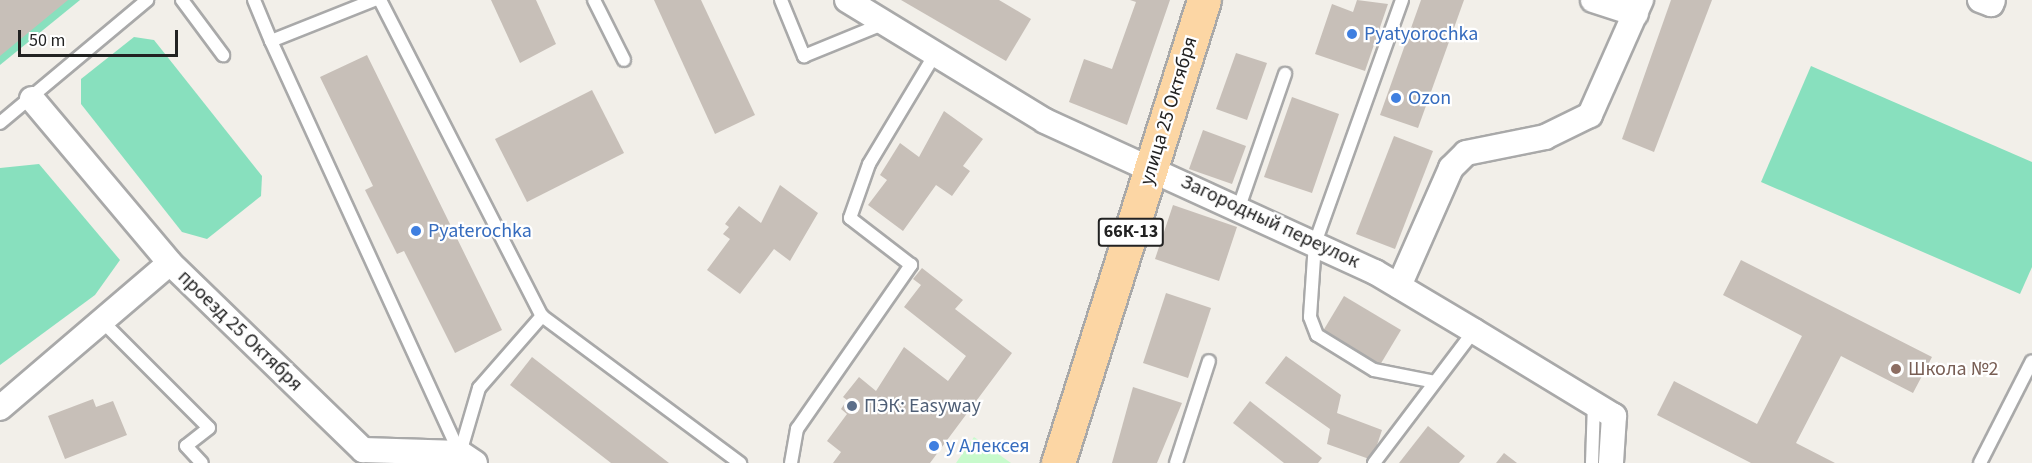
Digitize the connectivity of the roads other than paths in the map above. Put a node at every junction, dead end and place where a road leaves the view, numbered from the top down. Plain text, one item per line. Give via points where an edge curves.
1 (147, 0) edge
2 (182, 0) edge
3 (254, 0) edge
4 (374, 0) edge
5 (380, 0) edge
6 (594, 0) edge
7 (781, 0) edge
8 (847, 0) edge
9 (1204, 0) edge
10 (1402, 0) edge
11 (1593, 0) edge
12 (1980, 0) edge
13 (1994, 0) edge
14 (1638, 7) edge
15 (885, 23) junction
16 (271, 41) junction
17 (935, 54) junction
18 (223, 55) dead end
19 (624, 60) dead end
20 (1285, 74) dead end
21 (32, 99) junction
22 (0, 123) edge
23 (1152, 166) junction
24 (1239, 207) junction
25 (1315, 243) junction
26 (170, 263) junction
27 (1399, 286) junction
28 (542, 316) junction
29 (102, 321) junction
30 (1474, 331) junction
31 (1209, 361) dead end
32 (2032, 361) edge
33 (1435, 382) junction
34 (1594, 404) junction
35 (0, 408) edge
36 (399, 457) edge
37 (468, 458) edge
38 (202, 463) edge
39 (740, 463) edge
40 (791, 463) edge
41 (1058, 463) edge
42 (1176, 463) edge
43 (1374, 463) edge
44 (1592, 463) edge
45 (1611, 463) edge
46 (1980, 463) edge

1 - 21 lane
2 - 18 lane
3 - 16 lane
4 - 16 lane
5 - 28 lane
6 - 19 lane
7 - 15 lane via 804,56
8 - 15 street, Загородный переулок
9 - 23 main road, улица 25 Октября / 66К-13
10 - 25 lane
11 - 14 street
12 - 13 street via 1991,4
14 - 27 street via 1590,115 1545,137 1475,150 1452,168
15 - 17 street, Загородный переулок
16 - 37 lane
17 - 23 street, Загородный переулок via 1045,121
17 - 40 lane via 870,164 850,218 911,265 797,429
20 - 24 lane
21 - 22 lane
21 - 26 street
23 - 24 street, Загородный переулок
23 - 41 main road, улица 25 Октября / 66К-13
24 - 25 street, Загородный переулок
25 - 27 street, Загородный переулок
25 - 33 lane via 1310,317 1317,335 1387,377
26 - 29 street, проезд 25 Октября
26 - 36 street, проезд 25 Октября via 363,450
27 - 30 street, Загородный переулок
28 - 37 lane via 479,388
28 - 39 lane
29 - 35 street, проезд 25 Октября
29 - 38 lane via 209,428 186,446
30 - 33 lane
30 - 34 street, Загородный переулок
31 - 42 lane
32 - 46 lane
33 - 43 lane
34 - 44 lane
34 - 45 street, Загородный переулок via 1614,416
36 - 37 street, проезд 25 Октября

